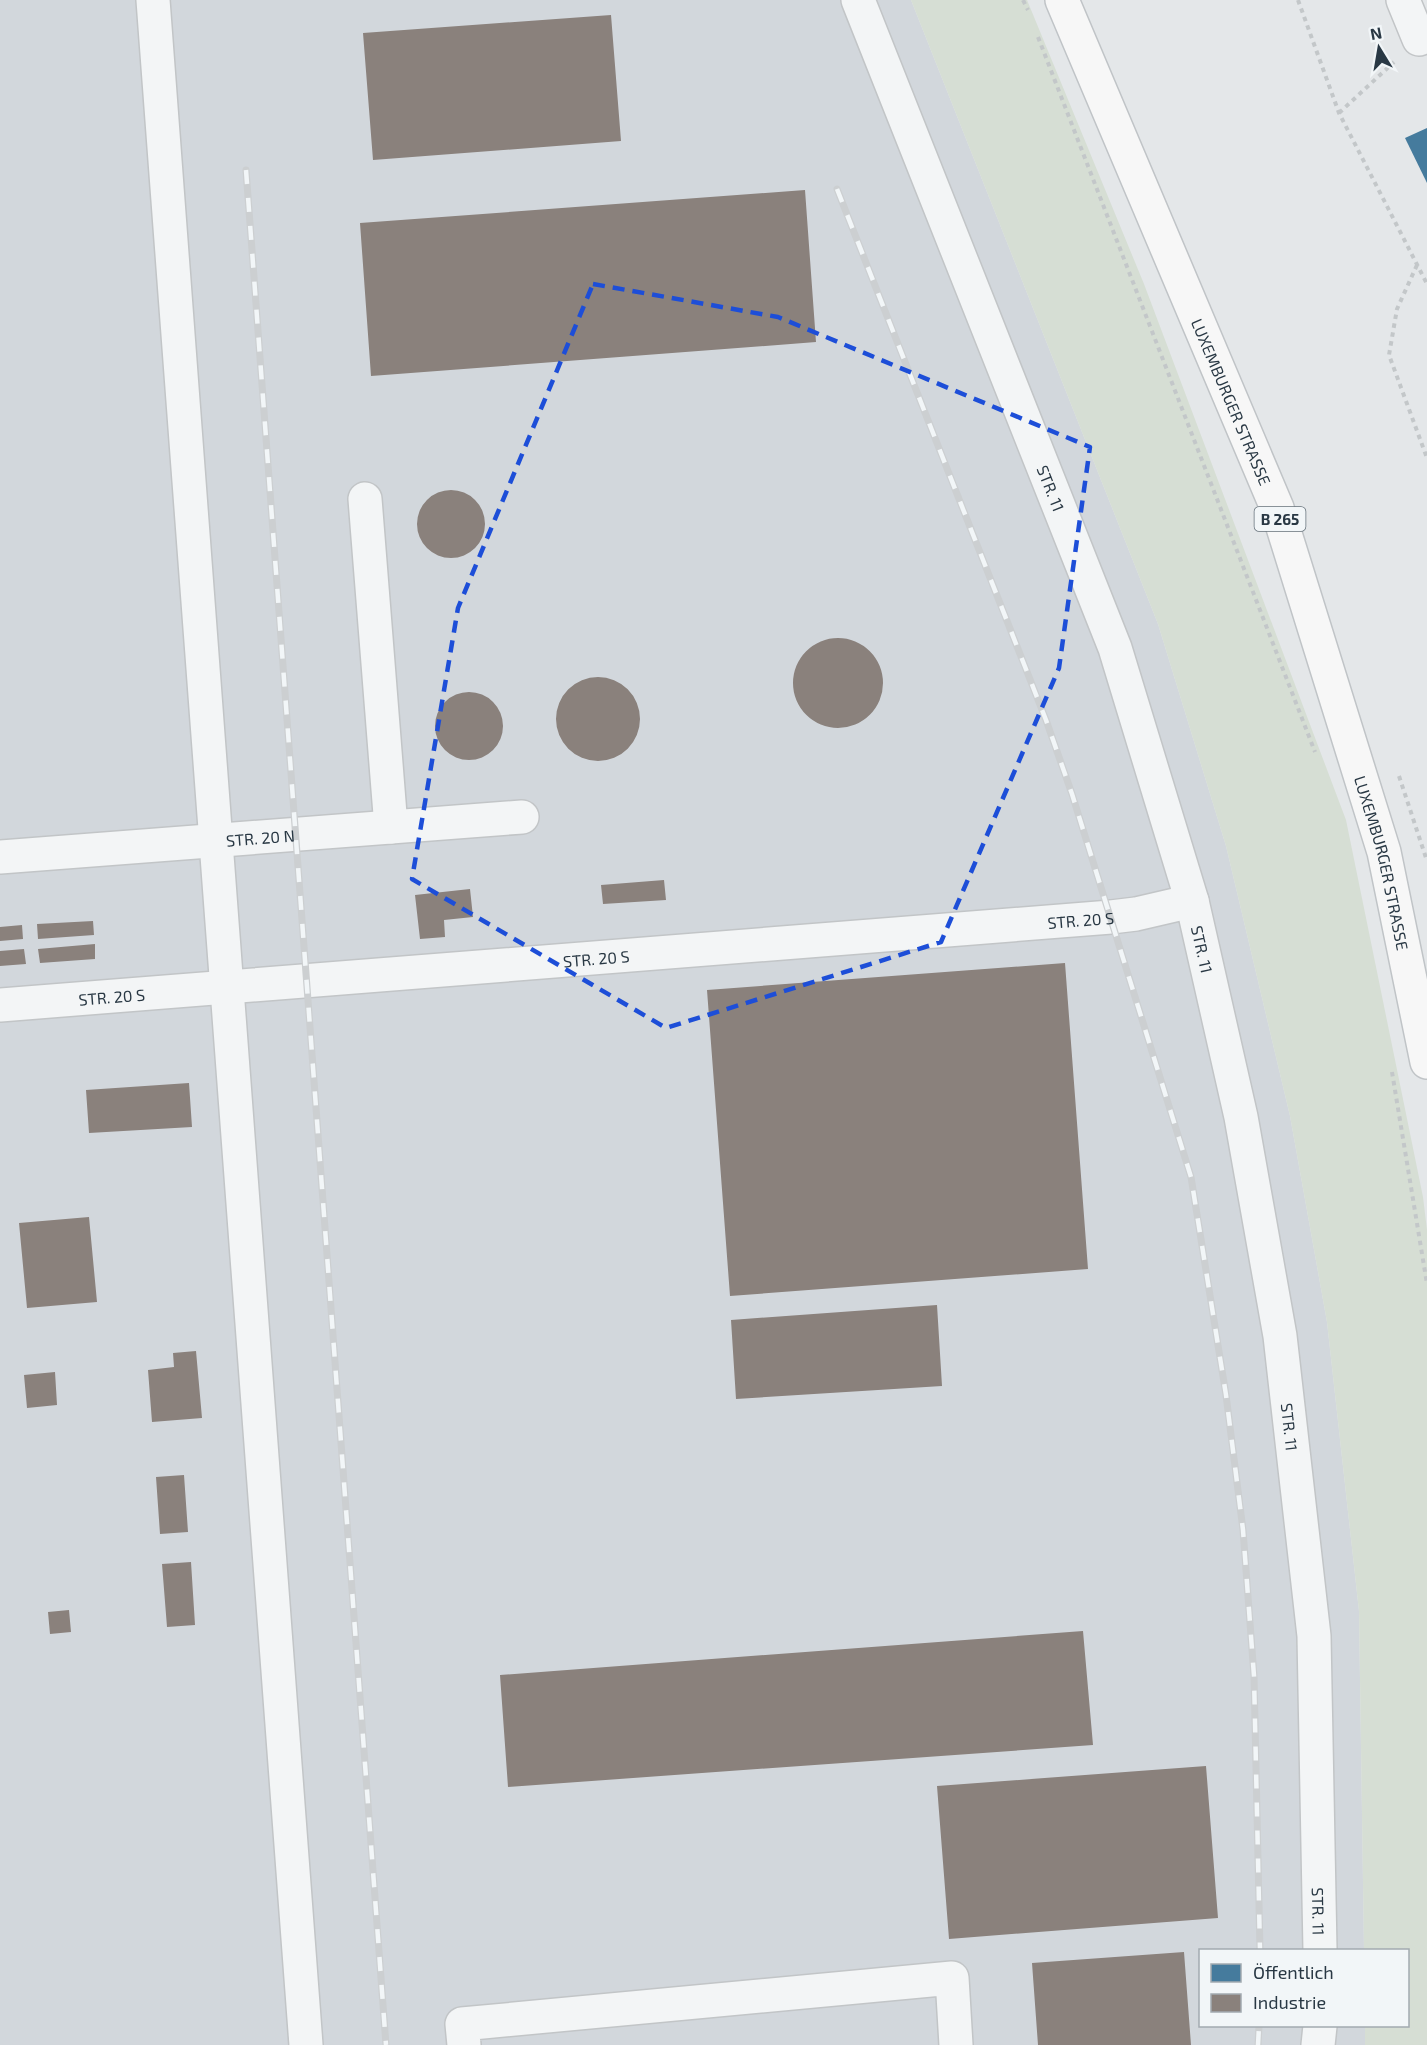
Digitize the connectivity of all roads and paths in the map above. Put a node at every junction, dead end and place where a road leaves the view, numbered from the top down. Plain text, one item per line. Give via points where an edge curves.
1 (153, 0) edge
2 (858, 0) edge
3 (1023, 0) edge
4 (1062, 0) edge
5 (1298, 0) edge
6 (1403, 0) edge
7 (1028, 11) dead end
8 (1036, 33) dead end
9 (1419, 39) joint
10 (1339, 112) junction
11 (1417, 265) junction
12 (1427, 284) edge
13 (1427, 458) edge
14 (365, 499) dead end
15 (1316, 755) dead end
16 (522, 817) dead end
17 (391, 827) junction
18 (214, 841) junction
19 (0, 857) edge
20 (1192, 901) junction
21 (226, 987) junction
22 (0, 1005) edge
23 (1427, 1062) edge
24 (1391, 1064) dead end
25 (1427, 1284) edge
26 (1320, 1949) edge
27 (1320, 2027) edge
28 (306, 2045) edge
29 (464, 2045) edge
30 (956, 2045) edge
31 (1318, 2045) edge

1 - 18 lane
2 - 20 lane, STR. 11 via 1115,648
3 - 7 path
4 - 23 main road, LUXEMBURGER STRASSE / B 265 via 1277,508 1384,852
5 - 10 path
6 - 9 lane
8 - 15 path
9 - 10 path
10 - 11 path
11 - 12 path
11 - 13 path via 1397,309 1389,355
14 - 17 lane
16 - 17 lane, STR. 20 N
17 - 18 lane, STR. 20 N
18 - 19 lane, STR. 20 N
18 - 21 lane
20 - 21 lane, STR. 20 S via 1111,917
20 - 26 lane, STR. 11 via 1241,1117 1280,1336 1314,1636
21 - 22 lane, STR. 20 S
21 - 28 lane
24 - 25 path
27 - 31 lane
29 - 30 lane via 462,2024 952,1978

